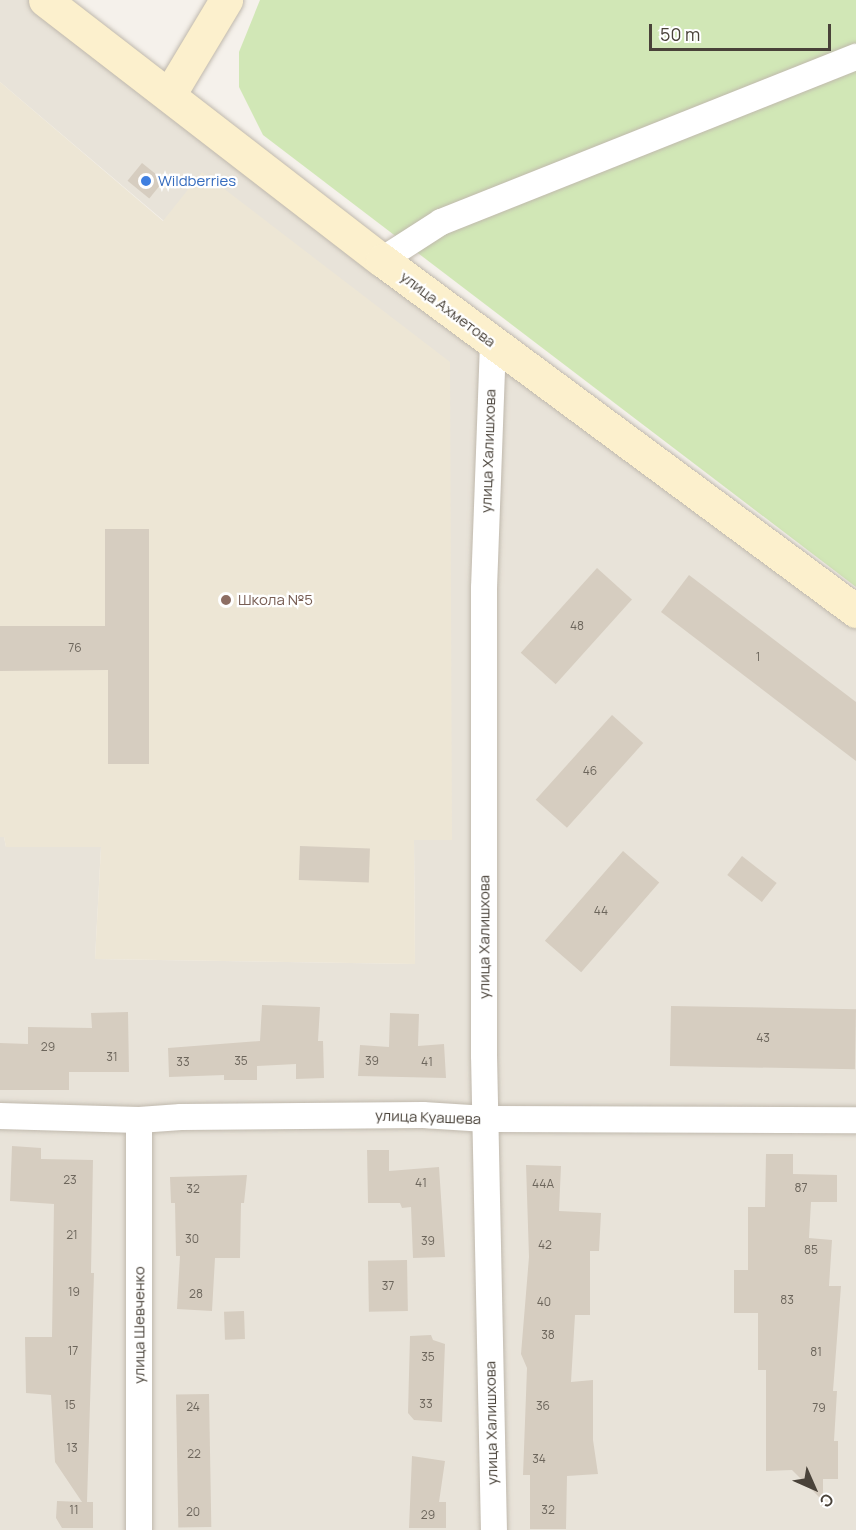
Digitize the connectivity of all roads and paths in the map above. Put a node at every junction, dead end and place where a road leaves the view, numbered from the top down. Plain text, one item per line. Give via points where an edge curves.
1 (45, 0) edge
2 (226, 0) edge
3 (856, 57) edge
4 (169, 95) junction
5 (382, 260) junction
6 (494, 343) junction
7 (856, 611) edge
8 (0, 1116) edge
9 (486, 1119) junction
10 (139, 1120) junction
11 (856, 1120) edge
12 (139, 1530) edge
13 (494, 1530) edge

1 - 4 main road, улица Ахметова
2 - 4 main road
3 - 5 street via 441,222
4 - 5 main road, улица Ахметова
5 - 6 main road, улица Ахметова
6 - 7 main road, улица Ахметова
6 - 9 street, улица Халишхова via 484,588
8 - 10 street, улица Куашева
9 - 10 street, улица Куашева via 423,1115
9 - 11 street, улица Куашева
9 - 13 street, улица Халишхова
10 - 12 street, улица Шевченко

